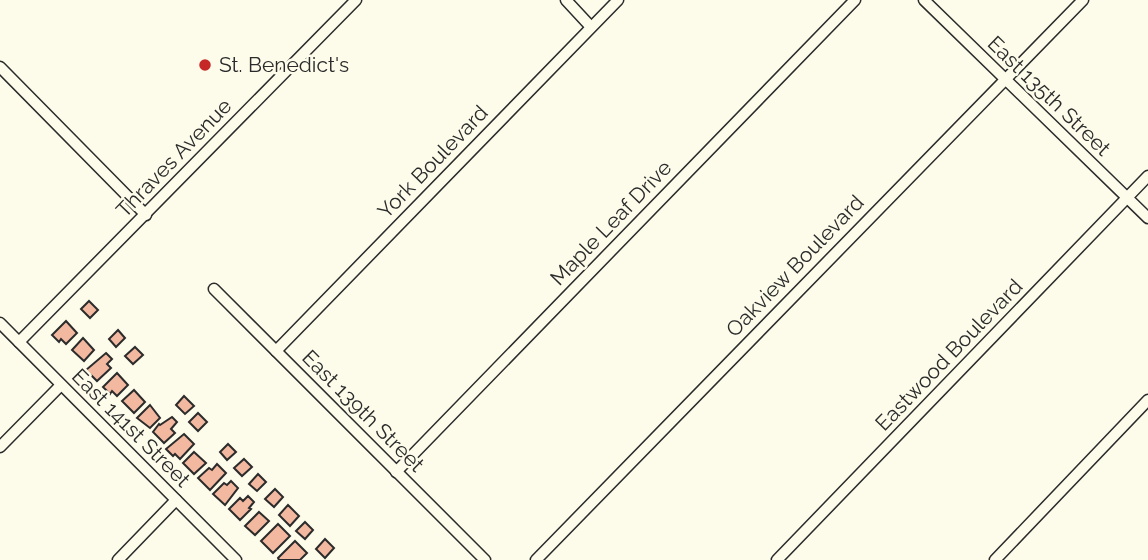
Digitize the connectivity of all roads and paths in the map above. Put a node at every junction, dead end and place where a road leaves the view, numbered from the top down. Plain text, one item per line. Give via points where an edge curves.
1 (356, 0) edge
2 (566, 0) edge
3 (618, 0) edge
4 (855, 0) edge
5 (924, 0) edge
6 (1083, 0) edge
7 (592, 27) junction
8 (0, 67) edge
9 (1004, 80) junction
10 (1148, 176) edge
11 (1128, 198) junction
12 (146, 215) junction
13 (1148, 218) edge
14 (214, 289) dead end
15 (0, 323) edge
16 (19, 342) junction
17 (276, 351) junction
18 (61, 385) junction
19 (1148, 400) edge
20 (0, 447) edge
21 (396, 472) junction
22 (176, 500) junction
23 (118, 560) edge
24 (236, 560) edge
25 (485, 560) edge
26 (536, 560) edge
27 (778, 560) edge
28 (995, 560) edge

1 - 12 street, Thraves Avenue
2 - 7 street
3 - 7 street, York Boulevard
4 - 21 street, Maple Leaf Drive
5 - 9 street, East 135th Street
6 - 9 street, Oakview Boulevard
7 - 17 street, York Boulevard
8 - 12 street
9 - 11 street, East 135th Street
9 - 26 street, Oakview Boulevard
10 - 11 street, Eastwood Boulevard
11 - 13 street, East 135th Street
11 - 27 street, Eastwood Boulevard
12 - 16 street, Thraves Avenue
14 - 17 street, East 139th Street
15 - 16 street, East 141st Street
16 - 18 street, East 141st Street
17 - 21 street, East 139th Street
18 - 20 street
18 - 22 street, East 141st Street
19 - 28 street
21 - 25 street, East 139th Street
22 - 23 street
22 - 24 street, East 141st Street

